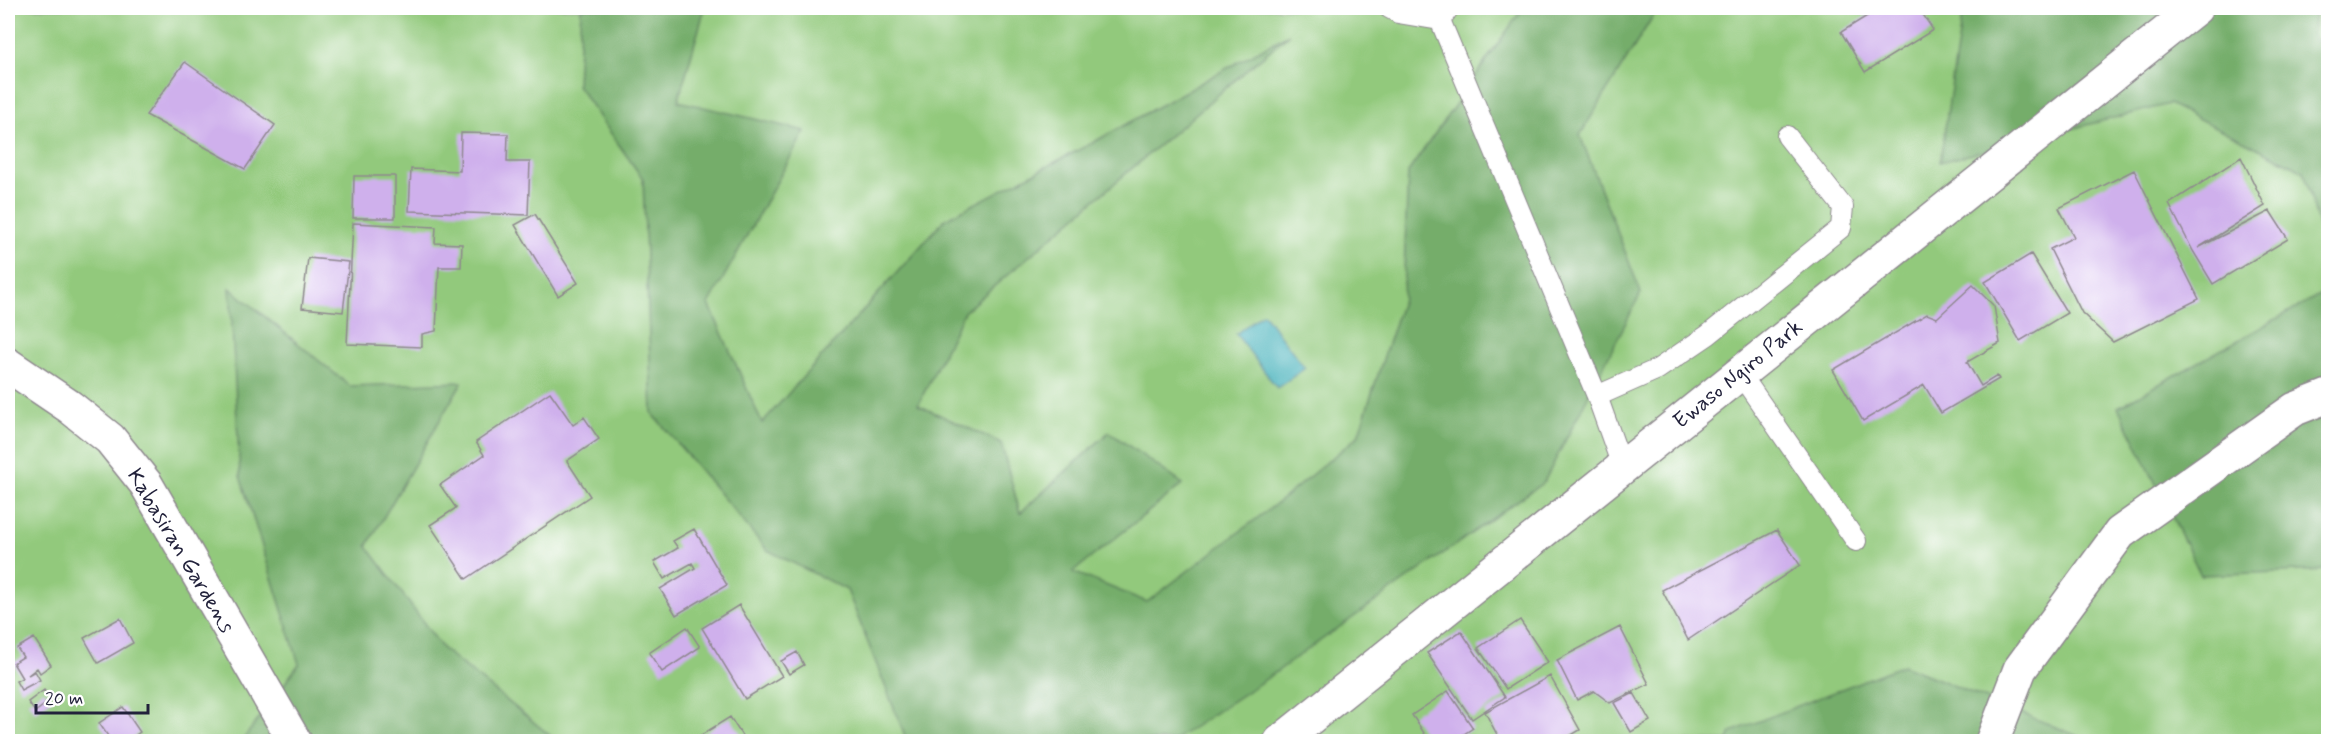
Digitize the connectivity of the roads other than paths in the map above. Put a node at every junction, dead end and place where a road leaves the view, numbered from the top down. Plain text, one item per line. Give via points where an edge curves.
1 (1389, 8) edge
2 (2196, 8) edge
3 (1444, 14) edge
4 (1787, 136) dead end
5 (8, 365) edge
6 (1739, 372) junction
7 (1596, 396) junction
8 (2328, 396) edge
9 (1622, 466) junction
10 (1856, 541) dead end
11 (295, 741) edge
12 (1280, 741) edge
13 (1992, 741) edge

1 - 3 lane via 1398,13
2 - 6 street, Ewaso Ngiro Park
3 - 7 lane
4 - 7 lane via 1843,207 1841,228 1708,335 1658,369
5 - 11 street, Kabasiran Gardens via 110,439 146,484
6 - 9 street, Ewaso Ngiro Park
6 - 10 lane
7 - 9 lane
8 - 13 street via 2295,409 2121,534 2020,669
9 - 12 street, Ewaso Ngiro Park

